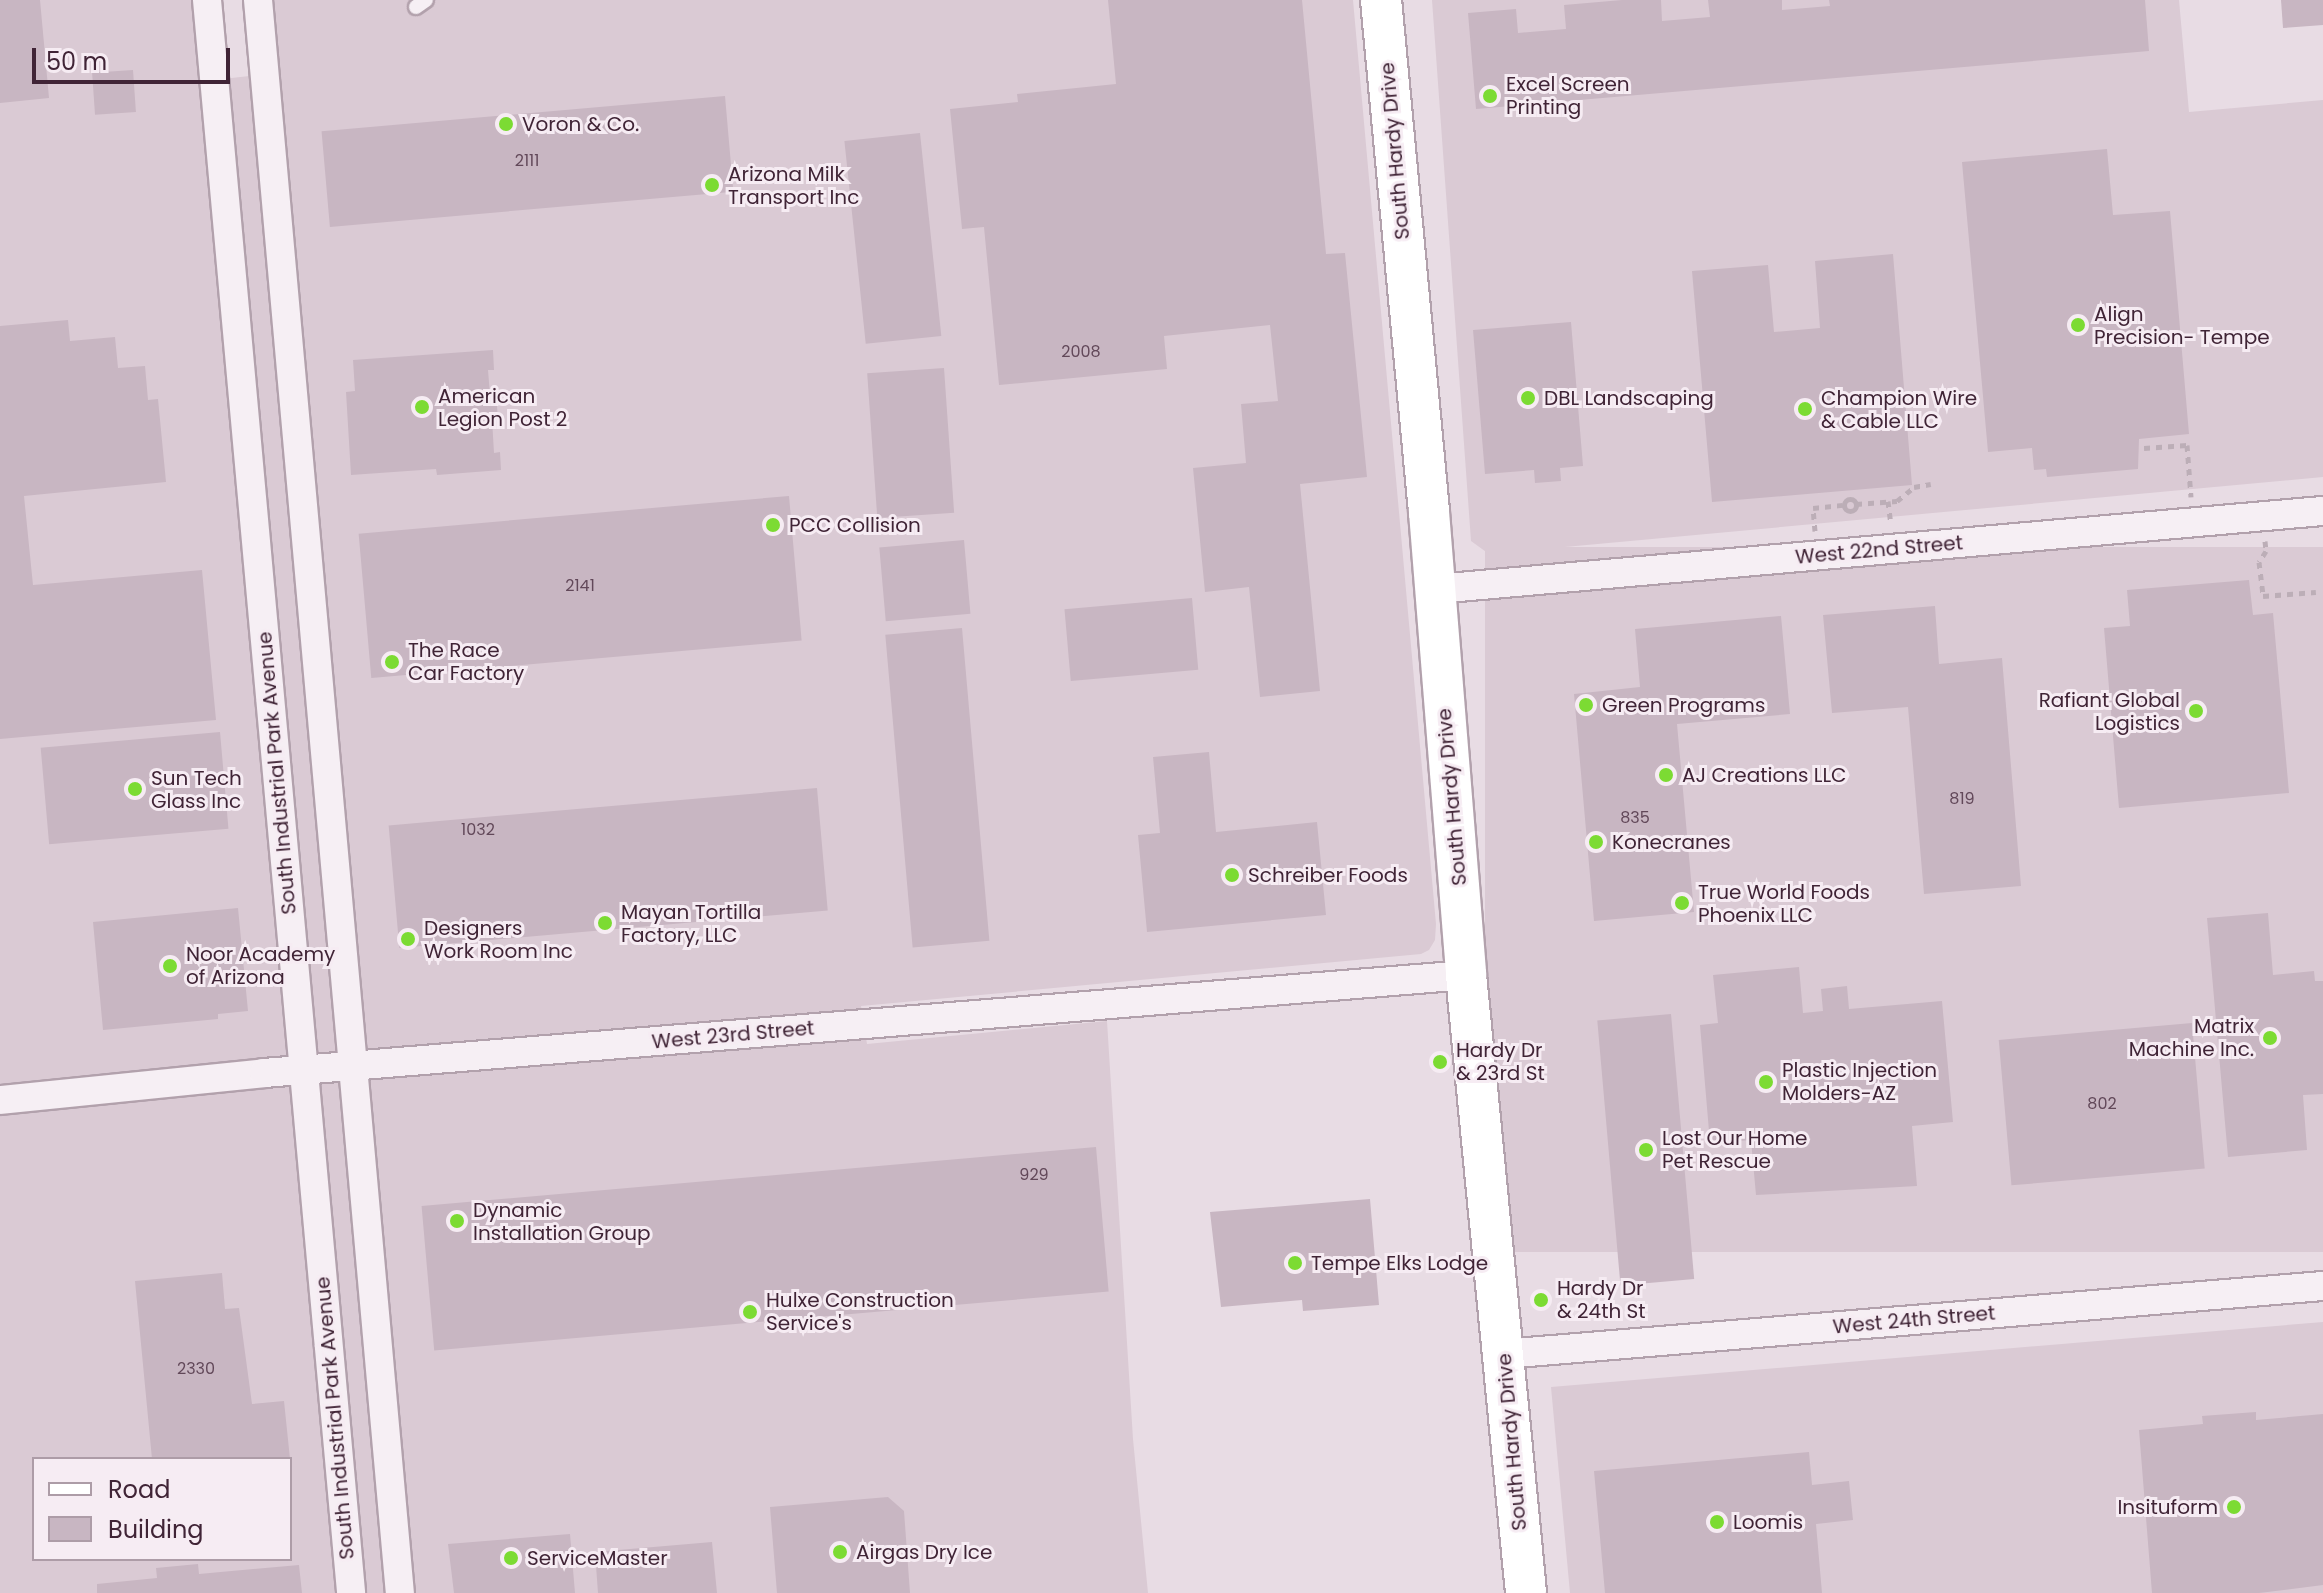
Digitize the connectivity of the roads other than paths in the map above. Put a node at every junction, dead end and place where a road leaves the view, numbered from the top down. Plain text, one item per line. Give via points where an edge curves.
1 (207, 0) edge
2 (258, 0) edge
3 (1381, 0) edge
4 (2323, 511) edge
5 (1436, 589) junction
6 (1466, 975) junction
7 (354, 1066) junction
8 (304, 1070) junction
9 (0, 1100) edge
10 (2323, 1286) edge
11 (1504, 1354) junction
12 (351, 1593) edge
13 (400, 1593) edge
14 (1526, 1593) edge

1 - 8 street, South Industrial Park Avenue
2 - 7 street
3 - 5 street, South Hardy Drive
4 - 5 street, West 22nd Street
5 - 6 street, South Hardy Drive
6 - 7 street, West 23rd Street
6 - 11 street, South Hardy Drive
7 - 8 street, West 23rd Street
7 - 13 street
8 - 9 street, West 23rd Street
8 - 12 street, South Industrial Park Avenue
10 - 11 street, West 24th Street
11 - 14 street, South Hardy Drive

